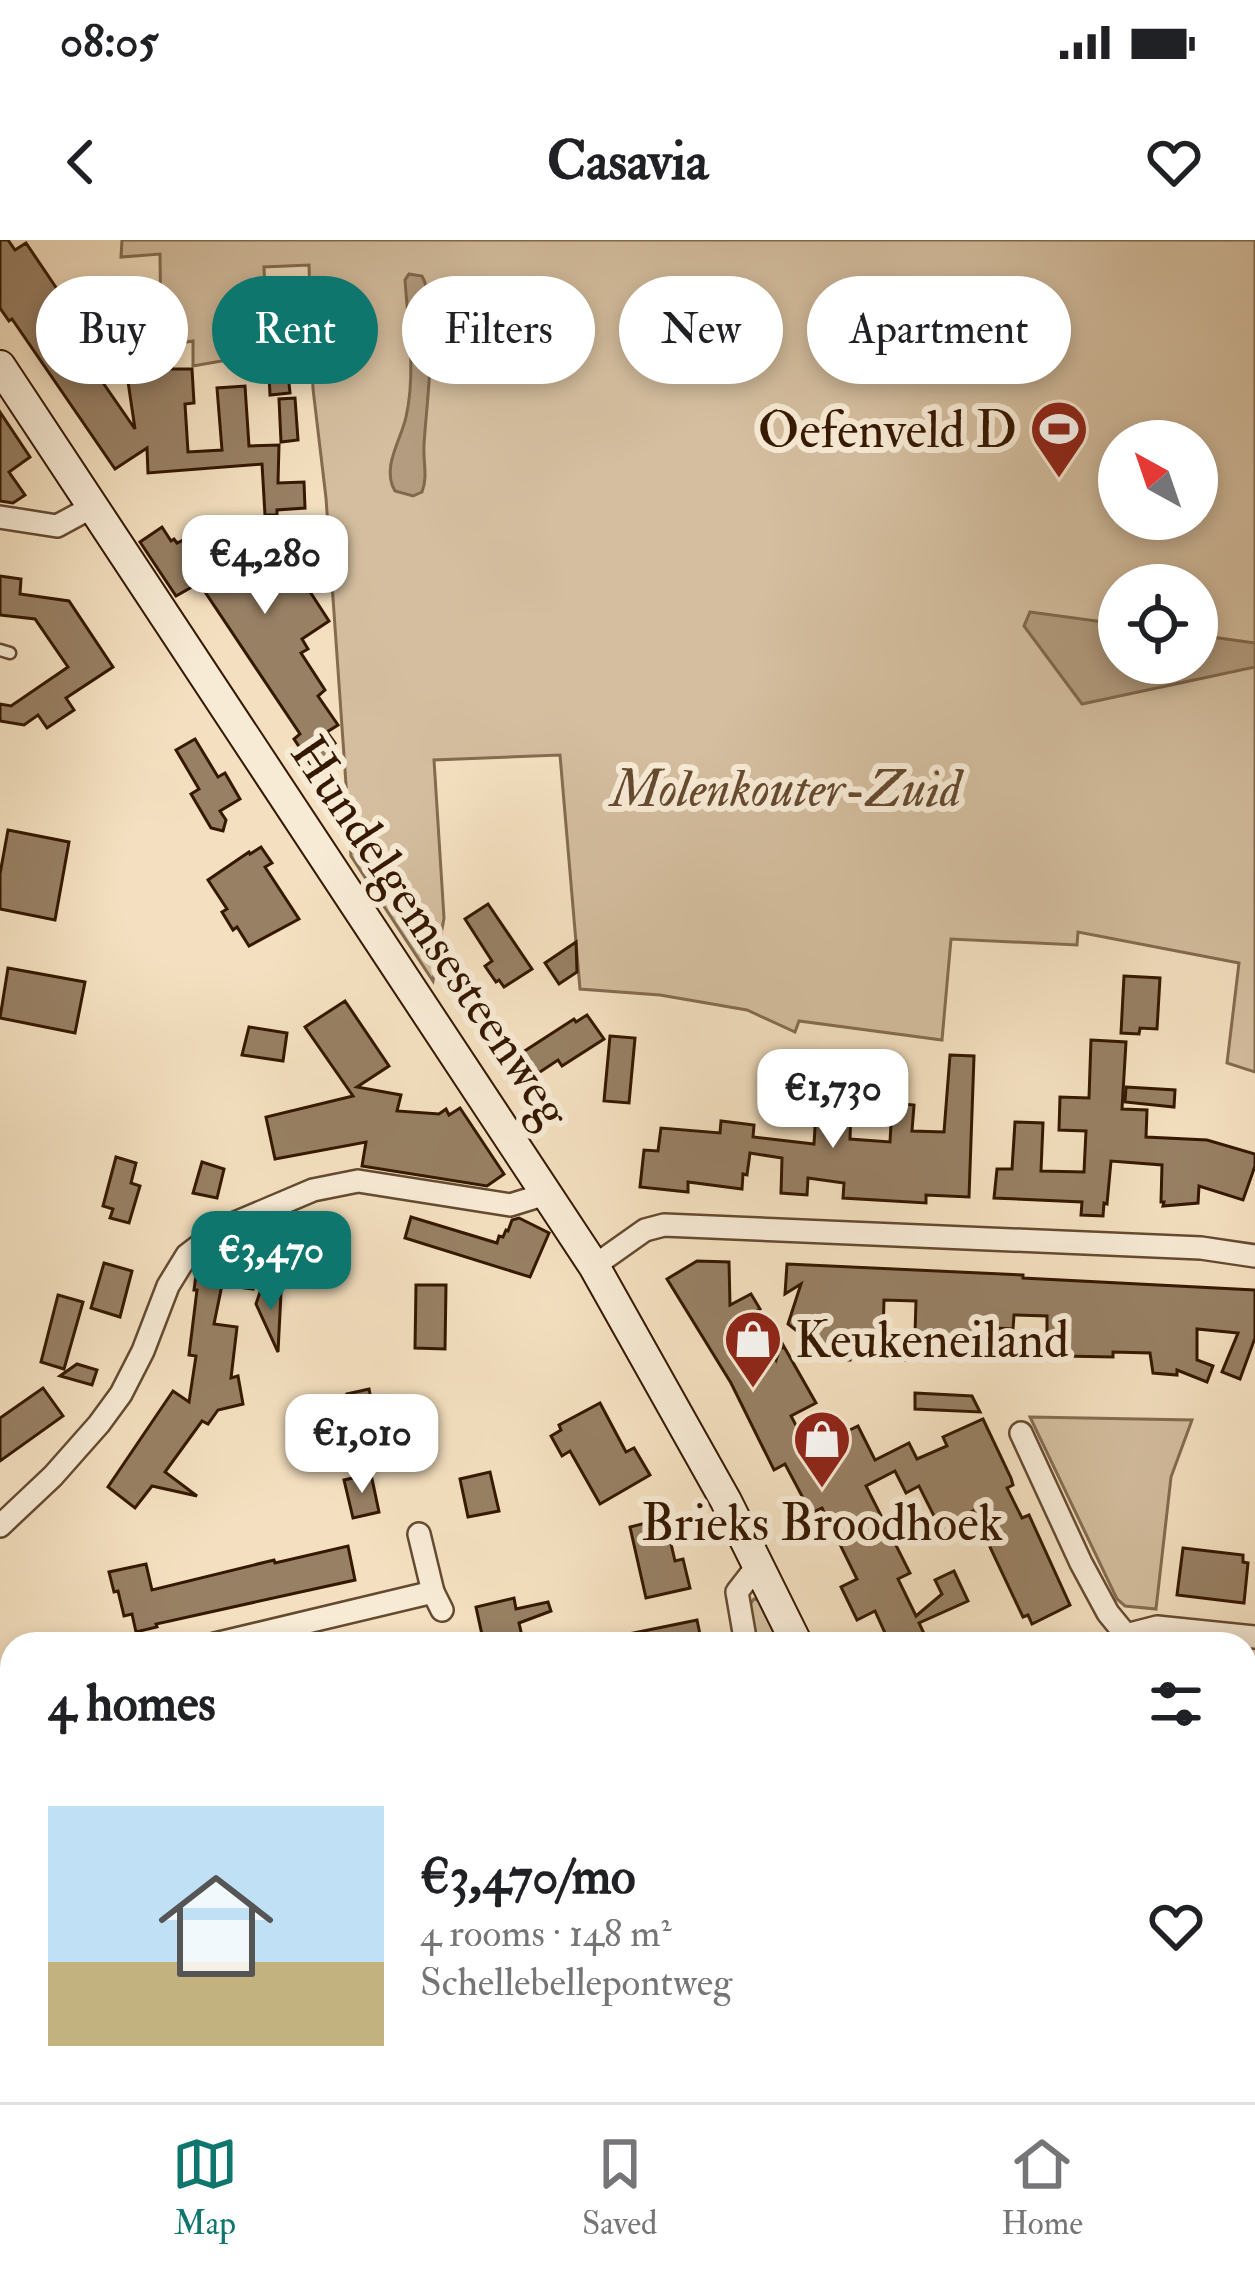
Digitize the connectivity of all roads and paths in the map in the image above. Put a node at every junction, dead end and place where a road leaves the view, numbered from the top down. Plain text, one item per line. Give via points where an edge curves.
1 (0, 366) edge
2 (94, 506) junction
3 (0, 517) edge
4 (549, 1193) junction
5 (1255, 1256) edge
6 (594, 1266) junction
7 (1021, 1432) dead end
8 (0, 1526) edge
9 (419, 1534) dead end
10 (758, 1565) junction
11 (277, 1632) edge
12 (744, 1632) edge
13 (791, 1632) edge
14 (1122, 1632) edge
15 (1144, 1632) edge
16 (1206, 1632) edge

1 - 2 main road, Hundelgemsesteenweg
2 - 3 street via 57,526
2 - 4 main road, Hundelgemsesteenweg
4 - 6 main road, Hundelgemsesteenweg
4 - 8 street via 510,1204 358,1181 313,1190 221,1229 187,1255 99,1424
5 - 6 street via 664,1225
6 - 10 main road, Hundelgemsesteenweg
7 - 14 street
9 - 11 street via 438,1601
10 - 12 street via 737,1592
10 - 13 main road, Hundelgemsesteenweg
15 - 16 street

